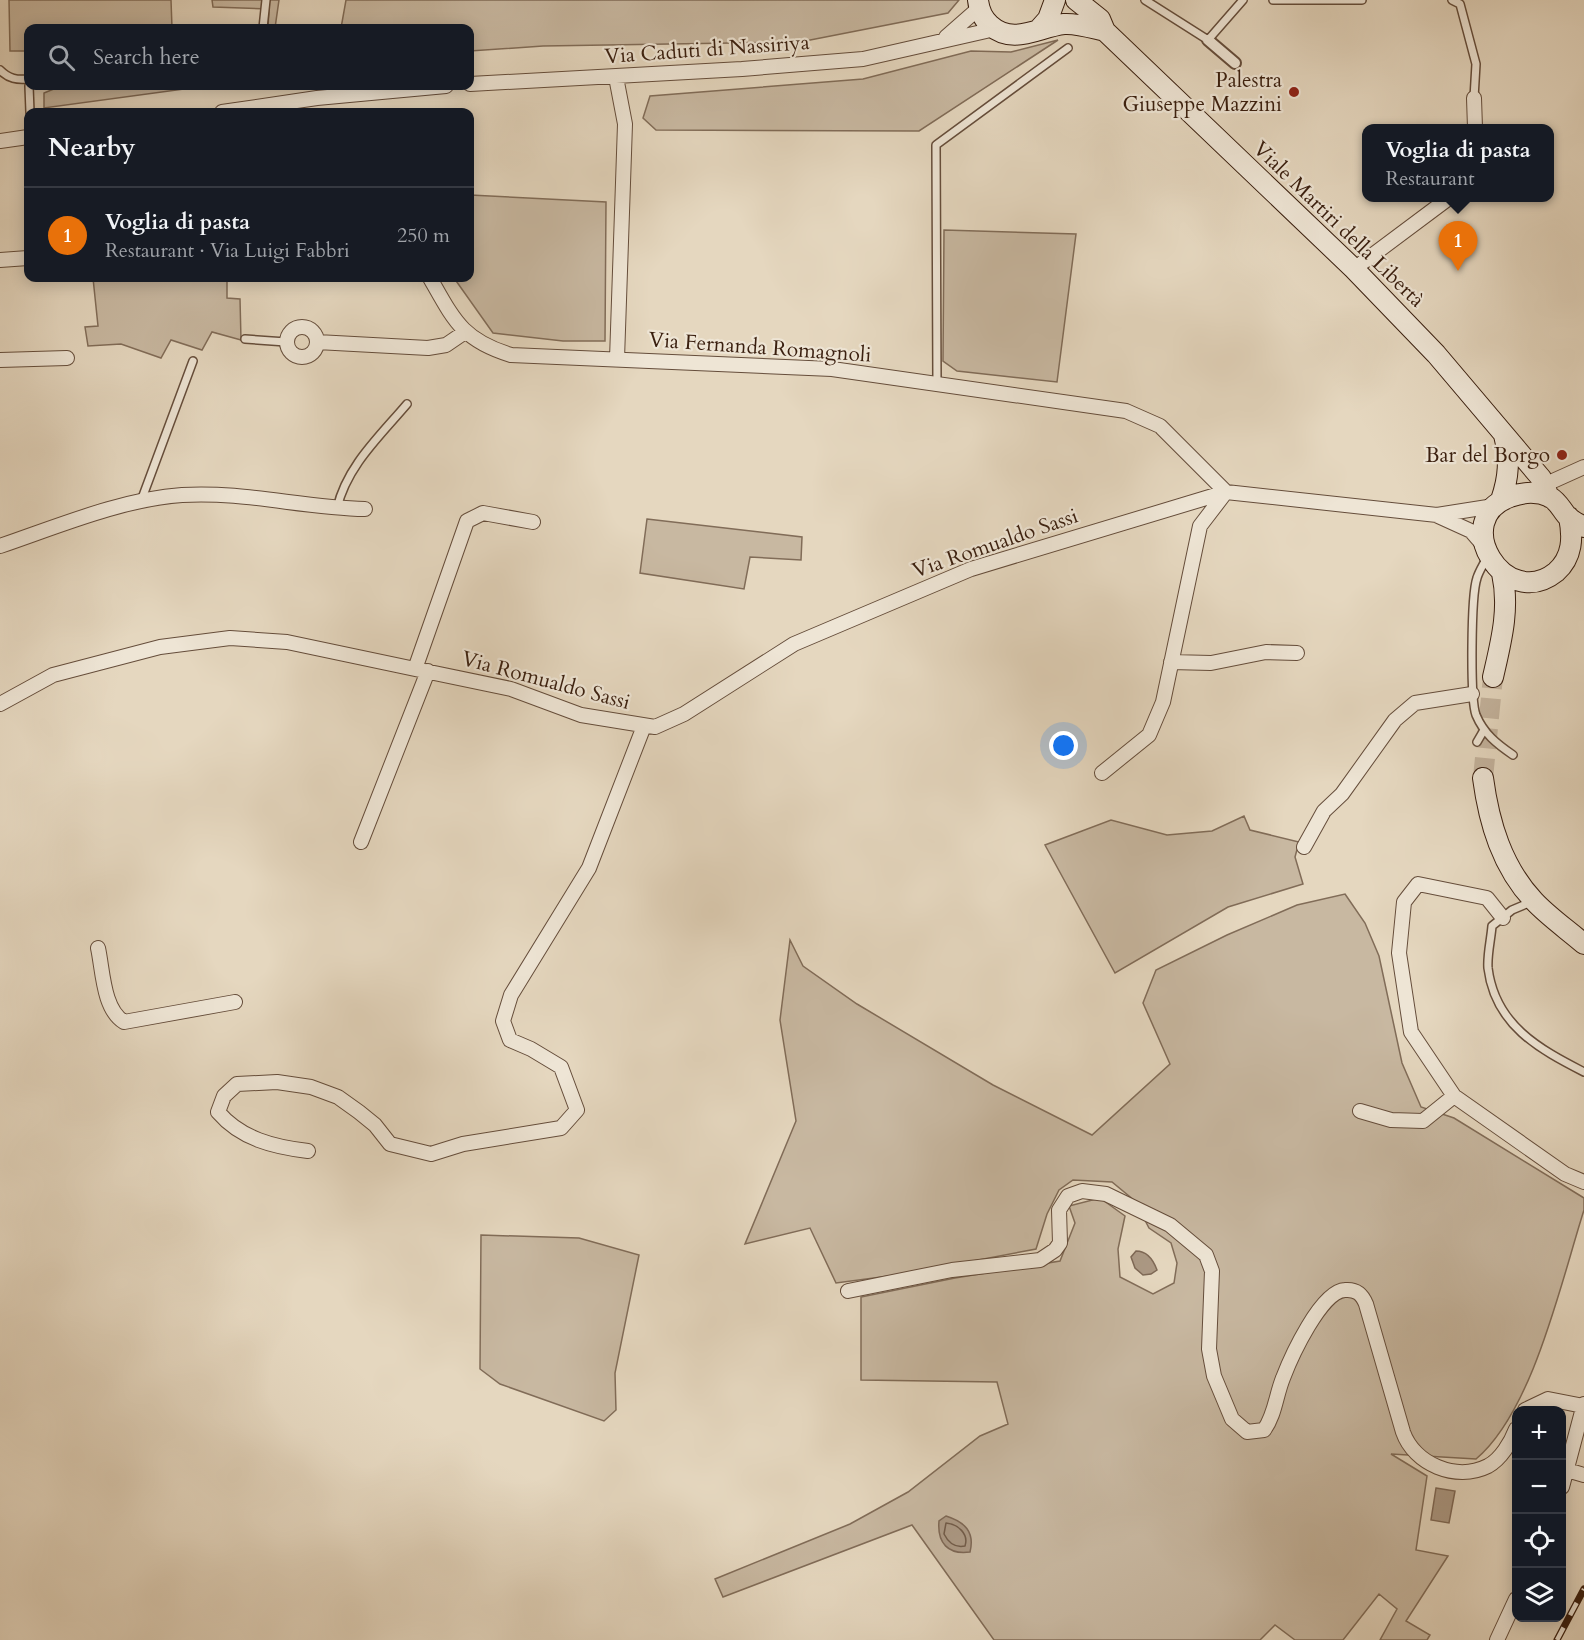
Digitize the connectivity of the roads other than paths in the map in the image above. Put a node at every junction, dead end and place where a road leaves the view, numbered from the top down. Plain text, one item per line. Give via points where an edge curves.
1 (266, 0) edge
2 (1054, 0) edge
3 (1076, 0) edge
4 (1145, 0) edge
5 (1243, 0) edge
6 (1273, 0) edge
7 (1362, 0) edge
8 (1452, 0) edge
9 (978, 4) edge
10 (263, 24) edge
11 (1040, 28) junction
12 (995, 30) junction
13 (1105, 31) junction
14 (944, 39) junction
15 (1208, 40) junction
16 (1068, 48) dead end
17 (1235, 63) dead end
18 (0, 70) edge
19 (616, 77) junction
20 (24, 79) edge
21 (474, 84) edge
22 (29, 90) edge
23 (403, 90) edge
24 (1474, 98) joint
25 (30, 108) edge
26 (249, 108) edge
27 (1475, 124) edge
28 (24, 138) edge
29 (0, 141) edge
30 (1444, 202) edge
31 (24, 258) edge
32 (0, 260) edge
33 (1354, 269) junction
34 (432, 282) edge
35 (465, 332) junction
36 (245, 339) dead end
37 (286, 342) junction
38 (317, 342) junction
39 (68, 358) dead end
40 (616, 359) junction
41 (0, 360) edge
42 (193, 361) dead end
43 (937, 384) junction
44 (407, 404) dead end
45 (1504, 434) junction
46 (1584, 467) edge
47 (1546, 491) junction
48 (1226, 492) junction
49 (141, 503) junction
50 (1498, 503) junction
51 (337, 508) junction
52 (365, 509) dead end
53 (1437, 515) junction
54 (533, 522) dead end
55 (1576, 522) edge
56 (0, 546) edge
57 (1486, 551) junction
58 (1575, 558) edge
59 (1502, 573) junction
60 (1297, 653) dead end
61 (1171, 662) junction
62 (422, 670) junction
63 (1493, 677) tunnel mouth
64 (1472, 694) junction
65 (0, 704) edge
66 (644, 726) junction
67 (1484, 730) junction
68 (1477, 742) dead end
69 (1513, 755) dead end
70 (1102, 773) dead end
71 (1483, 778) tunnel mouth
72 (361, 842) dead end
73 (1304, 847) dead end
74 (1534, 901) junction
75 (1503, 918) junction
76 (1584, 944) edge
77 (98, 948) dead end
78 (235, 1002) dead end
79 (1584, 1072) edge
80 (1454, 1096) junction
81 (1360, 1111) dead end
82 (308, 1151) dead end
83 (1584, 1182) edge
84 (848, 1291) dead end
85 (1584, 1405) edge
86 (1533, 1406) edge
87 (1512, 1435) edge
88 (1567, 1470) junction
89 (1566, 1473) edge
90 (1584, 1475) edge
91 (1512, 1608) edge
92 (1497, 1640) edge

1 - 10 lane
2 - 11 main road via 1048,19
3 - 13 main road, Viale Martiri della Libertà via 1100,19
4 - 15 lane
5 - 15 lane
6 - 7 lane
8 - 24 lane via 1460,3 1476,64
9 - 12 main road
9 - 14 street, Via Caduti di Nassiriya
11 - 12 main road via 1017,36
11 - 13 main road via 1066,24
12 - 14 street, Via Caduti di Nassiriya
13 - 33 main road, Viale Martiri della Libertà
14 - 19 street, Via Caduti di Nassiriya via 863,59
15 - 17 street
16 - 43 lane via 936,145
18 - 20 lane via 6,76
19 - 21 street, Via Caduti di Nassiriya
19 - 40 street, Via Fernanda Romagnoli via 625,124
22 - 25 lane
23 - 26 street
24 - 27 street
28 - 29 street
30 - 33 street
31 - 32 street
33 - 45 main road, Viale Martiri della Libertà via 1436,354
34 - 35 street, Via Fernanda Romagnoli
35 - 38 street via 446,345 428,348
35 - 40 street, Via Fernanda Romagnoli via 486,347 511,355
36 - 37 lane
37 - 38 street via 290,331 302,327 313,331
37 - 38 street via 291,353 302,358 313,353
39 - 41 street
40 - 43 street, Via Fernanda Romagnoli via 832,369
42 - 49 lane
43 - 48 street, Via Fernanda Romagnoli via 1126,411 1160,426
44 - 51 lane via 350,471
45 - 47 main road, Viale Martiri della Libertà
45 - 50 main road via 1509,456 1508,479
46 - 47 street
47 - 50 main road via 1524,492
47 - 55 main road, Viale Martiri della Libertà
48 - 53 street, Via Romualdo Sassi
48 - 61 street via 1200,526
48 - 66 street, Via Romualdo Sassi via 971,569 794,644 684,714 655,727
49 - 51 street via 179,495 225,494
49 - 56 street
50 - 53 street, Via Romualdo Sassi
50 - 57 main road via 1485,522
51 - 52 street
53 - 57 street, Via Romualdo Sassi via 1471,531
54 - 62 street via 483,513 467,521
55 - 58 main road, Viale Martiri della Libertà
57 - 59 main road
57 - 64 lane via 1476,579
58 - 59 main road, Viale Martiri della Libertà via 1539,580 1520,580
59 - 63 main road via 1507,596
60 - 61 street via 1266,652 1212,663
61 - 70 street via 1163,702 1149,735
62 - 65 street, Via Romualdo Sassi via 287,642 230,638 160,647 53,675
62 - 66 street, Via Romualdo Sassi via 511,689 581,715
62 - 72 street
64 - 67 lane via 1475,714
64 - 73 street via 1415,703 1395,720 1342,794 1324,811
66 - 82 street via 589,868 511,995 503,1021 510,1040 561,1067 577,1110 561,1128 462,1144 431,1154 390,1144 359,1112 338,1097 311,1087 254,1081 237,1084 224,1096 218,1112 230,1126 279,1148
67 - 68 lane
67 - 69 lane
71 - 74 main road via 1488,818 1500,848
74 - 75 lane
74 - 76 main road
75 - 79 lane via 1492,926 1488,968 1500,1009 1536,1047
75 - 80 street via 1487,898 1418,885 1404,902 1399,952 1411,1032
77 - 78 street via 114,1016 124,1022
80 - 81 street via 1423,1121 1391,1120
80 - 83 street via 1565,1174
84 - 87 street via 952,1270 1040,1260 1060,1243 1059,1210 1068,1196 1082,1191 1106,1194 1170,1225 1206,1255 1212,1271 1209,1349 1214,1376 1232,1419 1247,1432 1264,1430 1296,1347 1326,1299 1348,1290 1362,1295 1366,1304 1403,1432 1415,1453 1449,1471 1479,1469 1498,1457
85 - 86 street via 1548,1399
85 - 88 street
88 - 89 street
88 - 90 street
91 - 92 street

